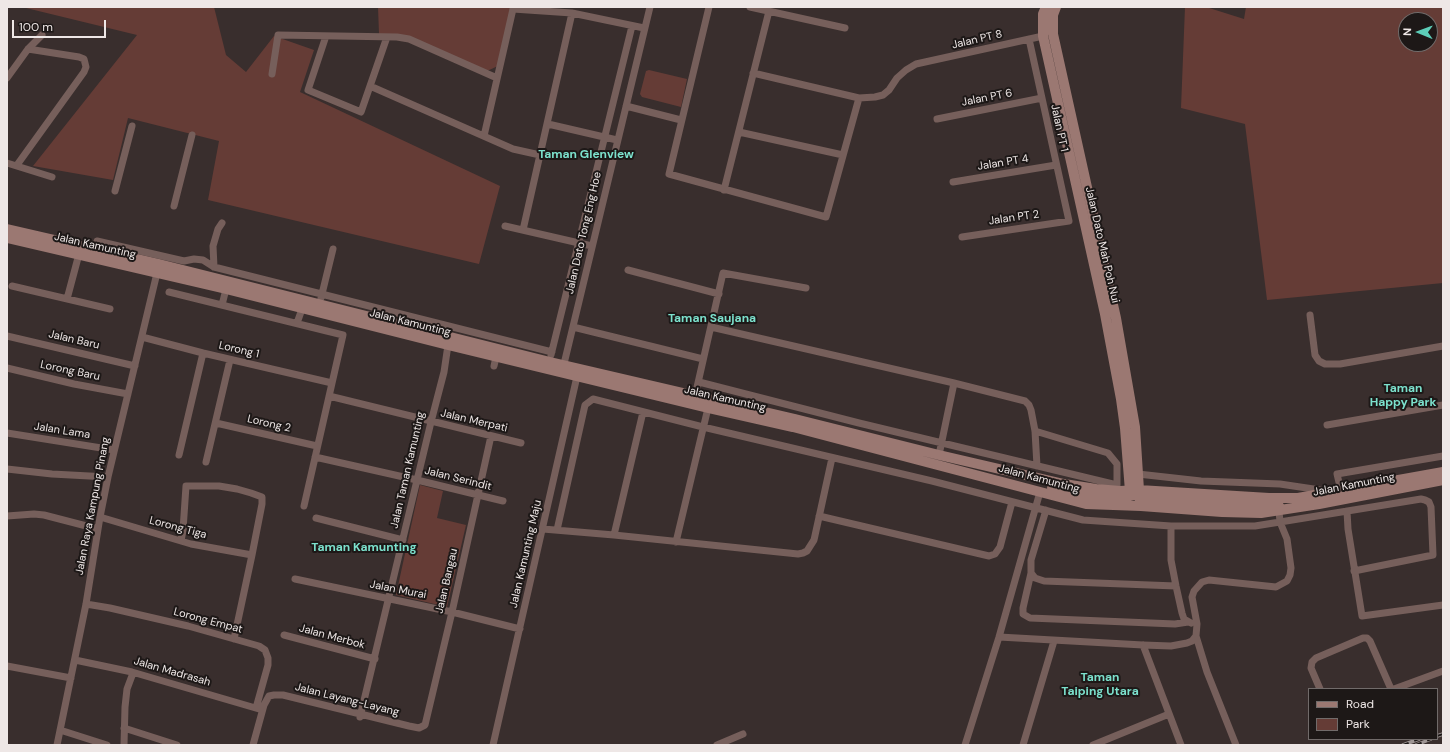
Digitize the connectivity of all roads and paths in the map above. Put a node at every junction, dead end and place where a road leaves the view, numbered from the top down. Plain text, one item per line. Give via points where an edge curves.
1 (650, 7) edge
2 (708, 7) edge
3 (750, 7) edge
4 (1046, 7) edge
5 (1056, 7) edge
6 (778, 10) edge
7 (769, 11) junction
8 (572, 13) junction
9 (632, 26) junction
10 (644, 28) junction
11 (845, 28) dead end
12 (1046, 29) junction
13 (42, 35) dead end
14 (326, 36) junction
15 (387, 37) junction
16 (1029, 38) junction
17 (28, 49) junction
18 (753, 73) junction
19 (272, 74) dead end
20 (7, 78) edge
21 (497, 78) junction
22 (370, 86) junction
23 (859, 98) junction
24 (1042, 98) junction
25 (626, 106) junction
26 (937, 119) dead end
27 (681, 120) junction
28 (548, 124) junction
29 (132, 126) dead end
30 (739, 132) junction
31 (192, 135) dead end
32 (484, 136) junction
33 (605, 137) junction
34 (618, 140) junction
35 (843, 154) junction
36 (540, 155) junction
37 (7, 163) edge
38 (17, 165) junction
39 (1056, 165) junction
40 (52, 177) dead end
41 (953, 182) dead end
42 (724, 190) junction
43 (115, 191) dead end
44 (174, 206) dead end
45 (1068, 221) joint
46 (222, 223) dead end
47 (505, 226) dead end
48 (7, 229) edge
49 (523, 230) junction
50 (962, 237) dead end
51 (7, 238) edge
52 (97, 241) dead end
53 (579, 242) junction
54 (592, 246) junction
55 (333, 249) dead end
56 (79, 254) junction
57 (188, 261) junction
58 (214, 267) junction
59 (628, 270) dead end
60 (188, 272) junction
61 (157, 273) junction
62 (12, 286) dead end
63 (806, 288) dead end
64 (226, 289) junction
65 (169, 292) dead end
66 (718, 294) junction
67 (67, 299) junction
68 (321, 299) junction
69 (222, 305) junction
70 (110, 309) dead end
71 (302, 309) junction
72 (1310, 315) dead end
73 (297, 323) junction
74 (573, 327) junction
75 (711, 327) junction
76 (7, 336) edge
77 (142, 337) junction
78 (448, 345) junction
79 (1443, 346) edge
80 (203, 353) junction
81 (703, 359) junction
82 (230, 360) junction
83 (550, 361) junction
84 (135, 366) junction
85 (7, 368) edge
86 (563, 368) junction
87 (578, 372) junction
88 (332, 382) junction
89 (699, 382) junction
90 (954, 383) junction
91 (128, 394) junction
92 (329, 396) junction
93 (695, 396) junction
94 (1443, 406) edge
95 (708, 408) junction
96 (643, 412) junction
97 (430, 422) junction
98 (216, 423) junction
99 (1327, 425) dead end
100 (703, 427) junction
101 (1034, 431) junction
102 (7, 433) edge
103 (491, 436) junction
104 (521, 444) dead end
105 (942, 444) junction
106 (317, 446) junction
107 (114, 450) junction
108 (179, 455) dead end
109 (939, 455) junction
110 (1443, 456) edge
111 (315, 457) junction
112 (832, 458) junction
113 (206, 462) dead end
114 (1037, 466) junction
115 (7, 469) edge
116 (1443, 472) edge
117 (1138, 474) junction
118 (108, 477) junction
119 (417, 480) junction
120 (1443, 480) edge
121 (1025, 487) junction
122 (1040, 492) junction
123 (1134, 492) junction
124 (1338, 492) junction
125 (478, 495) junction
126 (503, 501) dead end
127 (1012, 502) junction
128 (304, 506) dead end
129 (1298, 507) junction
130 (1036, 508) junction
131 (1046, 510) junction
132 (1279, 511) junction
133 (1347, 511) junction
134 (7, 516) edge
135 (819, 516) junction
136 (100, 517) junction
137 (316, 518) dead end
138 (1280, 522) junction
139 (1171, 526) junction
140 (98, 529) junction
141 (543, 529) junction
142 (557, 530) junction
143 (614, 535) junction
144 (403, 540) junction
145 (181, 541) junction
146 (676, 542) junction
147 (252, 556) junction
148 (1354, 571) junction
149 (1031, 573) junction
150 (1016, 578) junction
151 (295, 579) dead end
152 (1028, 585) junction
153 (1176, 586) junction
154 (389, 600) junction
155 (86, 604) junction
156 (1443, 605) edge
157 (452, 612) junction
158 (1188, 622) junction
159 (1197, 624) junction
160 (520, 629) junction
161 (284, 635) dead end
162 (1196, 636) junction
163 (999, 637) junction
164 (234, 639) junction
165 (1054, 640) junction
166 (1143, 645) junction
167 (375, 659) junction
168 (76, 660) junction
169 (7, 666) edge
170 (1443, 671) edge
171 (133, 673) junction
172 (71, 678) junction
173 (1320, 688) edge
174 (1393, 688) edge
175 (1396, 688) edge
176 (259, 709) junction
177 (1169, 714) junction
178 (361, 716) junction
179 (124, 728) junction
180 (419, 728) joint
181 (60, 730) junction
182 (744, 734) dead end
183 (57, 745) edge
184 (107, 745) edge
185 (124, 745) edge
186 (178, 745) edge
187 (253, 745) edge
188 (493, 745) edge
189 (717, 745) edge
190 (965, 745) edge
191 (1023, 745) edge
192 (1093, 745) edge
193 (1181, 745) edge
194 (1236, 745) edge

1 - 10 street, Jalan Dato Tong Eng Hoe
2 - 27 street
3 - 7 street
4 - 12 main road, Jalan Dato Mah Poh Nui
5 - 12 main road, Jalan Dato Mah Poh Nui
6 - 7 street
6 - 11 street
7 - 18 street
8 - 9 street
8 - 21 street via 513,9
8 - 28 street
9 - 10 street
9 - 33 street
10 - 25 street, Jalan Dato Tong Eng Hoe
12 - 16 street, Jalan PT 8
12 - 117 main road, Jalan Dato Mah Poh Nui via 1052,34 1116,318 1130,397
12 - 123 main road, Jalan Dato Mah Poh Nui via 1105,314 1121,399
13 - 17 street
14 - 15 street
14 - 19 street via 278,35
14 - 22 street via 308,90 361,112
15 - 21 street via 408,39
15 - 22 street
16 - 23 street, Jalan PT 8 via 916,64 897,78 883,95
16 - 24 street, Jalan PT 1
17 - 20 street
17 - 38 street via 79,57 84,59 86,68
18 - 23 street
18 - 30 street
21 - 32 street
22 - 32 street
23 - 35 street
24 - 26 street, Jalan PT 6
24 - 39 street, Jalan PT 1
25 - 27 street
25 - 34 street, Jalan Dato Tong Eng Hoe
27 - 42 street via 669,174
28 - 33 street
28 - 36 street
29 - 43 street
30 - 35 street
30 - 42 street
31 - 44 street
32 - 36 street via 513,149
33 - 34 street
33 - 53 street
34 - 54 street, Jalan Dato Tong Eng Hoe
35 - 42 street via 826,217
36 - 49 street
37 - 38 street
38 - 40 street
39 - 41 street, Jalan PT 4
39 - 45 street, Jalan PT 1
45 - 50 street, Jalan PT 2
46 - 58 street via 213,246
47 - 49 street
48 - 60 main road, Jalan Kamunting
49 - 53 street
51 - 56 main road, Jalan Kamunting
52 - 57 street
53 - 54 street
53 - 83 street
54 - 74 street, Jalan Dato Tong Eng Hoe
55 - 68 street
56 - 61 main road, Jalan Kamunting
56 - 67 street
57 - 58 street via 203,260
57 - 60 street
58 - 68 street
59 - 66 street
60 - 68 main road, Jalan Kamunting
61 - 64 main road, Jalan Kamunting
61 - 77 street, Jalan Raya Kampung Pinang
62 - 67 street
63 - 66 street via 724,273
64 - 69 street
64 - 71 main road, Jalan Kamunting
65 - 69 street
66 - 75 street
67 - 70 street
68 - 83 main road, Jalan Kamunting
69 - 73 street
71 - 73 street
71 - 78 main road, Jalan Kamunting
72 - 79 street via 1315,355 1326,364 1348,363
73 - 88 street via 343,335
74 - 81 street
74 - 86 street, Jalan Dato Tong Eng Hoe
75 - 81 street
75 - 90 street
76 - 84 street, Jalan Baru
77 - 80 street, Lorong 1
77 - 84 street, Jalan Raya Kampung Pinang
78 - 83 main road, Jalan Kamunting via 495,361
78 - 97 street, Jalan Taman Kamunting via 444,372
80 - 82 street, Lorong 1
80 - 108 street
81 - 89 street
82 - 88 street, Lorong 1
82 - 98 street
83 - 86 main road, Jalan Kamunting
84 - 91 street, Jalan Raya Kampung Pinang
85 - 91 street, Lorong Baru
86 - 87 main road, Jalan Kamunting
87 - 93 main road, Jalan Kamunting
87 - 95 main road, Jalan Kamunting
87 - 141 street, Jalan Kamunting Maju
88 - 92 street
89 - 93 street
89 - 105 street
90 - 101 street via 1025,401 1031,410
90 - 105 street
91 - 107 street, Jalan Raya Kampung Pinang
92 - 97 street, Jalan Merpati
92 - 106 street
93 - 109 main road, Jalan Kamunting
94 - 99 street
95 - 100 street
95 - 121 main road, Jalan Kamunting via 793,427
96 - 100 street
96 - 142 street via 593,399 585,405
96 - 143 street
97 - 103 street, Jalan Merpati
97 - 119 street, Jalan Taman Kamunting
98 - 106 street, Lorong 2
98 - 113 street
100 - 112 street
100 - 146 street
101 - 114 street
101 - 114 street via 1108,453 1117,464 1117,485
102 - 107 street, Jalan Lama
103 - 104 street, Jalan Merpati
103 - 125 street, Jalan Bangau
105 - 109 street
105 - 114 street
106 - 111 street
107 - 118 street, Jalan Raya Kampung Pinang
109 - 123 main road, Jalan Kamunting via 1064,484
110 - 124 street via 1337,474
111 - 119 street, Jalan Serindit
111 - 128 street
112 - 127 street
112 - 135 street
115 - 118 street
116 - 124 main road, Jalan Kamunting
117 - 123 main road, Jalan Dato Mah Poh Nui
117 - 124 street via 1201,481 1287,485
118 - 136 street, Jalan Raya Kampung Pinang
119 - 125 street, Jalan Serindit
119 - 144 street, Jalan Taman Kamunting
120 - 129 main road, Jalan Kamunting
121 - 122 main road, Jalan Kamunting
121 - 123 main road via 1037,486 1119,498
122 - 130 street
122 - 132 main road, Jalan Kamunting via 1097,505 1245,514
123 - 124 main road, Jalan Kamunting via 1269,498 1298,498
123 - 129 main road via 1140,498 1181,502
125 - 126 street, Jalan Serindit
125 - 157 street, Jalan Bangau
127 - 130 street
127 - 135 street via 1000,547 995,554 988,556
129 - 132 main road, Jalan Kamunting
130 - 131 street
130 - 150 street
131 - 139 street via 1083,520
131 - 149 street via 1031,560
132 - 138 street
133 - 138 street
133 - 148 street
133 - 148 street via 1421,499 1426,500 1431,507 1433,555
134 - 140 street via 44,515
135 - 146 street via 814,540 807,551 798,554
136 - 140 street, Jalan Raya Kampung Pinang
136 - 145 street, Lorong Tiga
137 - 144 street
138 - 139 street via 1255,526
138 - 159 street via 1287,539 1291,568 1287,581 1276,587 1209,580 1202,582 1192,597
139 - 153 street via 1171,560
140 - 155 street, Jalan Raya Kampung Pinang
141 - 142 street
141 - 160 street, Jalan Kamunting Maju
142 - 143 street
143 - 146 street
144 - 154 street, Jalan Taman Kamunting
145 - 147 street, Lorong Tiga
145 - 147 street via 186,486 237,489 262,497
147 - 164 street
148 - 156 street via 1362,616
149 - 152 street
149 - 153 street via 1035,578 1044,581
150 - 152 street
150 - 163 street
151 - 154 street, Jalan Murai
152 - 158 street via 1023,614 1030,618 1175,624
153 - 158 street via 1182,613
154 - 157 street, Jalan Murai
154 - 167 street, Jalan Taman Kamunting
155 - 164 street, Lorong Empat
155 - 168 street, Jalan Raya Kampung Pinang
157 - 160 street, Jalan Murai
157 - 180 street, Jalan Bangau via 425,725
158 - 159 street
159 - 162 street
160 - 188 street, Jalan Kamunting Maju
161 - 167 street, Jalan Merbok
162 - 166 street via 1192,641 1179,645
162 - 194 street via 1206,672
163 - 165 street
163 - 190 street
164 - 176 street, Lorong Empat via 259,646 268,658
165 - 166 street
165 - 191 street
166 - 177 street
167 - 178 street, Jalan Taman Kamunting
168 - 171 street, Jalan Madrasah
168 - 172 street, Jalan Raya Kampung Pinang
169 - 172 street
170 - 175 street
171 - 176 street, Jalan Madrasah
171 - 179 street via 127,689
172 - 181 street, Jalan Raya Kampung Pinang
173 - 174 street via 1311,668 1312,662 1316,658 1367,638
176 - 178 street, Jalan Layang-Layang via 269,696 282,695
176 - 187 street
177 - 192 street
177 - 193 street
178 - 180 street, Jalan Layang-Layang
179 - 185 street
179 - 186 street
181 - 183 street, Jalan Raya Kampung Pinang
181 - 184 street
182 - 189 street

